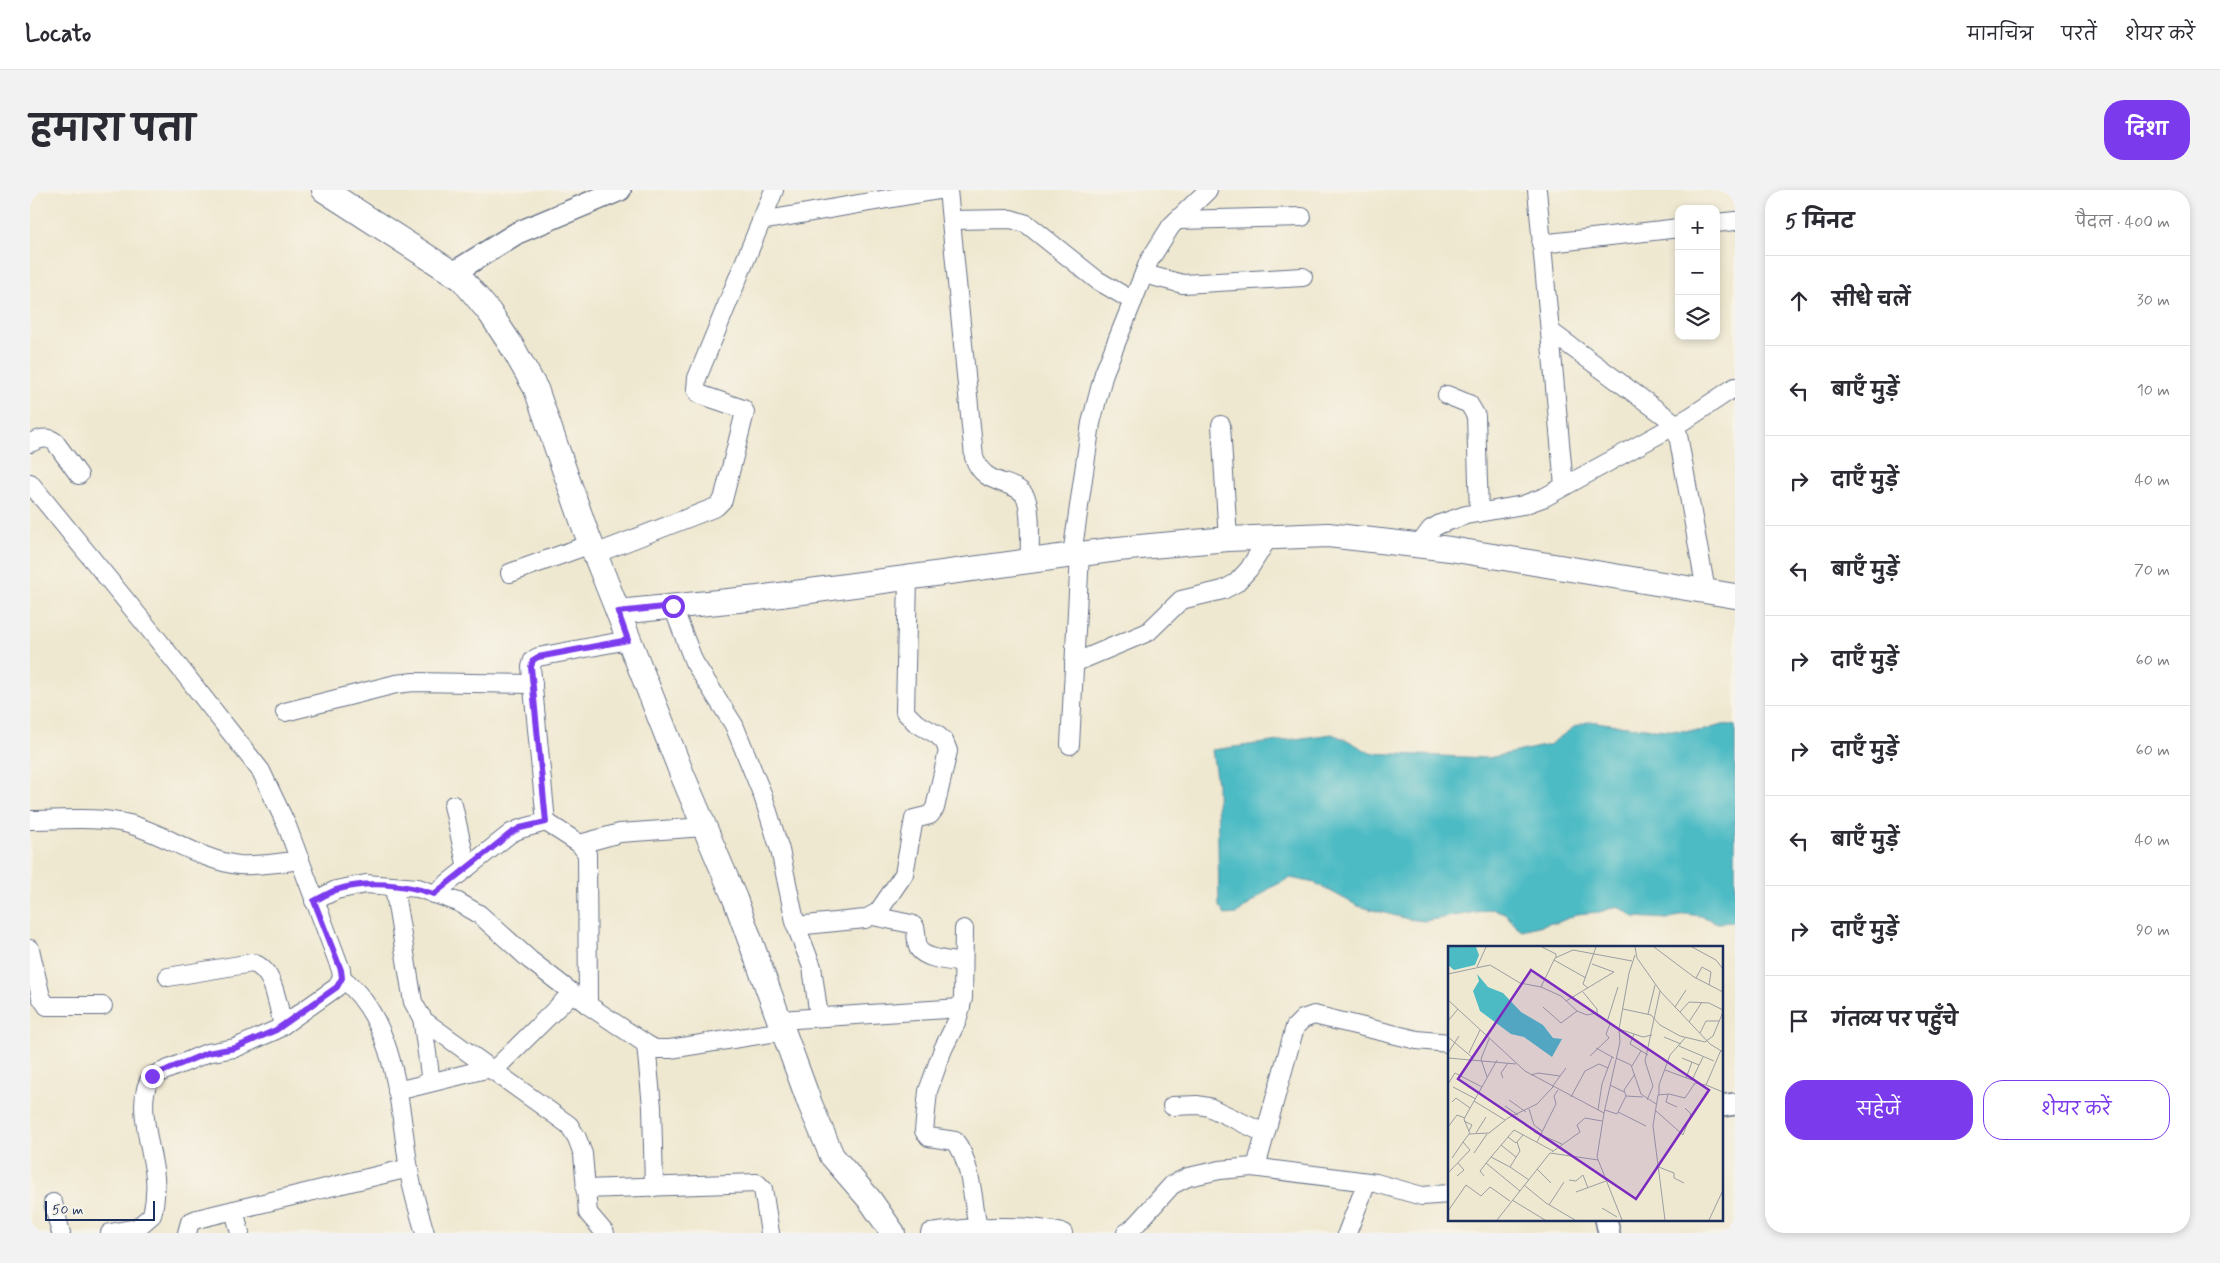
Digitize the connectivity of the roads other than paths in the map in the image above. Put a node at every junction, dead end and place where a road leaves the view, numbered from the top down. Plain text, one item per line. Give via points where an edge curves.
1 (324, 190) edge
2 (620, 190) edge
3 (774, 190) edge
4 (939, 190) edge
5 (948, 190) edge
6 (1208, 190) edge
7 (1537, 190) edge
8 (1302, 216) dead end
9 (951, 220) junction
10 (1178, 220) junction
11 (761, 221) junction
12 (1735, 221) edge
13 (1720, 223) edge
14 (1675, 228) edge
15 (1541, 244) junction
16 (453, 273) junction
17 (1144, 274) junction
18 (1302, 277) dead end
19 (1123, 295) junction
20 (1550, 331) junction
21 (1732, 393) edge
22 (1447, 395) dead end
23 (1676, 424) junction
24 (1221, 425) dead end
25 (30, 443) edge
26 (79, 475) dead end
27 (1564, 486) junction
28 (33, 491) edge
29 (1479, 513) junction
30 (1268, 538) junction
31 (1228, 539) junction
32 (1419, 545) junction
33 (593, 549) junction
34 (1076, 555) junction
35 (1030, 560) junction
36 (510, 572) dead end
37 (908, 577) junction
38 (1706, 591) junction
39 (1735, 596) edge
40 (673, 606) junction
41 (618, 612) junction
42 (628, 640) junction
43 (1074, 663) junction
44 (533, 684) junction
45 (285, 712) dead end
46 (1070, 745) dead end
47 (453, 805) dead end
48 (30, 820) edge
49 (546, 822) junction
50 (704, 827) junction
51 (580, 844) junction
52 (300, 860) junction
53 (467, 868) junction
54 (394, 886) junction
55 (434, 894) junction
56 (314, 901) junction
57 (873, 916) junction
58 (796, 926) junction
59 (964, 929) dead end
60 (30, 948) edge
61 (963, 963) junction
62 (168, 977) dead end
63 (342, 978) junction
64 (572, 993) junction
65 (103, 1006) dead end
66 (588, 1006) junction
67 (961, 1008) junction
68 (422, 1017) junction
69 (819, 1017) junction
70 (283, 1025) junction
71 (782, 1026) junction
72 (646, 1044) junction
73 (1448, 1044) edge
74 (492, 1069) junction
75 (431, 1082) junction
76 (397, 1091) junction
77 (1735, 1104) edge
78 (1172, 1106) dead end
79 (1722, 1106) edge
80 (1264, 1133) junction
81 (1256, 1167) junction
82 (409, 1168) junction
83 (1367, 1182) junction
84 (654, 1187) junction
85 (585, 1189) junction
86 (1448, 1194) edge
87 (53, 1203) dead end
88 (234, 1210) junction
89 (1606, 1220) edge
90 (978, 1228) junction
91 (1011, 1230) edge
92 (61, 1233) edge
93 (110, 1233) edge
94 (187, 1233) edge
95 (240, 1233) edge
96 (425, 1233) edge
97 (605, 1233) edge
98 (770, 1233) edge
99 (891, 1233) edge
100 (930, 1233) edge
101 (1063, 1233) edge
102 (1126, 1233) edge
103 (1347, 1233) edge
104 (1609, 1233) edge

1 - 16 main road
2 - 16 street via 517,233
3 - 11 street
4 - 11 street
5 - 9 street
6 - 10 street
7 - 15 street
8 - 10 street
9 - 19 street via 1018,220 1067,254 1097,280
9 - 35 street via 978,468 995,481 1017,488 1026,498
10 - 17 street via 1171,226
11 - 33 street via 696,378 699,394 745,412 723,500 709,510
12 - 13 street
14 - 15 street
15 - 20 street
16 - 33 main road via 471,288 490,313 536,389
17 - 18 street via 1183,284
17 - 19 street
19 - 34 street via 1091,423
20 - 23 street
20 - 27 street
21 - 23 street
22 - 29 street via 1469,404 1476,416
23 - 27 street
23 - 38 street
24 - 31 street
25 - 26 street via 39,439 55,442
27 - 29 street via 1523,505
28 - 52 street via 154,635 261,771
29 - 32 street via 1436,526
30 - 31 main road
30 - 32 main road via 1328,535
30 - 43 street via 1249,570 1236,583 1223,590 1181,600 1148,632
31 - 34 main road
32 - 38 main road
33 - 36 street
33 - 41 main road
34 - 35 main road
34 - 43 street
35 - 37 main road
37 - 40 main road
37 - 57 street via 906,712 916,723 944,741 948,751 936,808 930,815 914,819 904,874
38 - 39 main road
40 - 41 main road
40 - 58 street via 694,662 734,725 763,796 780,850
41 - 42 main road
42 - 44 street via 538,657 531,667
42 - 50 main road
43 - 46 street
44 - 45 street via 396,684
44 - 49 street
47 - 53 street
48 - 52 street via 92,820 129,824 237,864
49 - 51 street
49 - 53 street via 511,833
50 - 51 street via 620,833
50 - 71 main road via 735,899
51 - 66 street via 587,854
52 - 56 street
53 - 55 street
54 - 55 street via 418,888
54 - 56 street via 366,884 336,890
54 - 68 street via 413,1002
55 - 64 street via 479,914
56 - 63 street
57 - 58 street
57 - 61 street via 911,924 916,930 921,952
58 - 69 street via 812,967
59 - 61 street
60 - 65 street via 41,997 47,1006
61 - 67 street
62 - 70 street via 252,963 259,965 268,975
63 - 70 street via 337,987
63 - 76 street via 370,1011 385,1042
64 - 66 street
64 - 74 street
66 - 72 street
67 - 69 street
67 - 90 street via 928,1091 924,1131 929,1138 955,1141 960,1146
68 - 74 street
68 - 75 street
69 - 71 street
70 - 93 street via 235,1048 207,1053 152,1076 146,1083 143,1099 155,1178 152,1215 138,1228
71 - 72 street via 670,1049
71 - 99 main road via 832,1156 870,1200
72 - 84 street
73 - 80 street via 1417,1040 1314,1015 1303,1019 1295,1027
74 - 75 street
74 - 85 street via 569,1125 582,1154
75 - 76 street
76 - 82 street
77 - 79 street
78 - 80 street via 1209,1108
80 - 81 street
81 - 83 street
81 - 102 street via 1220,1170 1188,1177 1172,1185
82 - 88 street
82 - 96 street
83 - 86 street via 1422,1196
83 - 103 street
84 - 85 street
84 - 98 street via 758,1183 763,1189
85 - 97 street via 588,1213
87 - 92 street
88 - 94 street via 190,1222
88 - 95 street
89 - 104 street
90 - 91 street
90 - 100 street
91 - 101 street via 1039,1228

